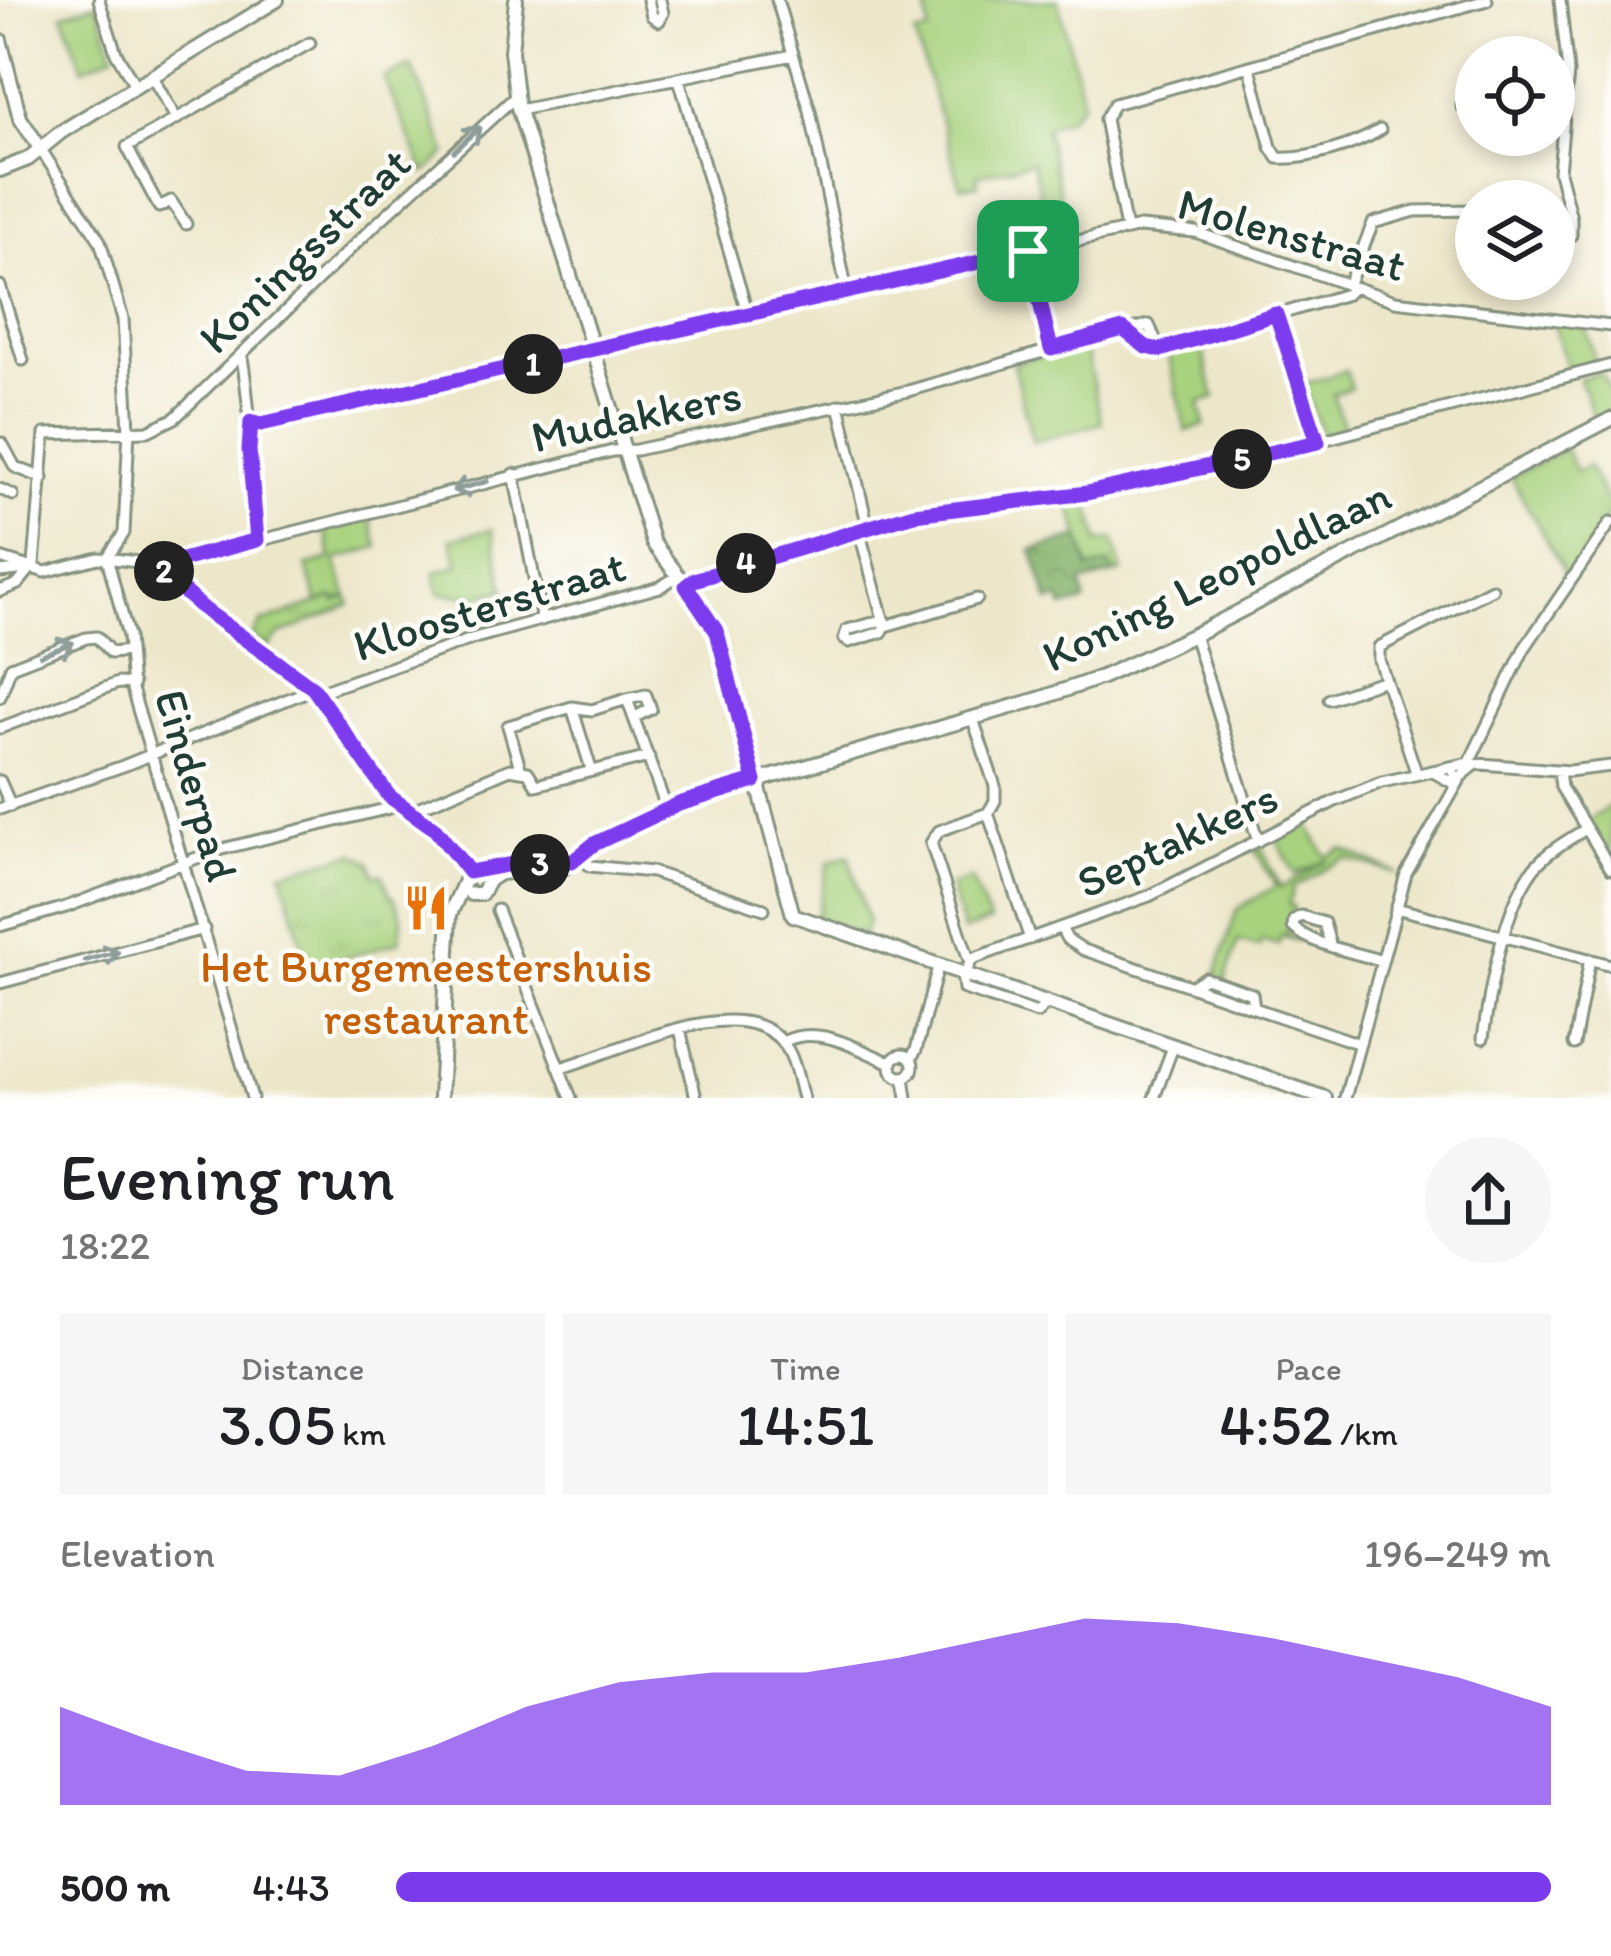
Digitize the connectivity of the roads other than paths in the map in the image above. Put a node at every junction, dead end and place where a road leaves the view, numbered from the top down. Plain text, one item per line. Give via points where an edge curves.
1 (99, 0) edge
2 (278, 0) edge
3 (516, 0) edge
4 (648, 0) edge
5 (660, 0) edge
6 (777, 0) edge
7 (1486, 0) edge
8 (1560, 0) edge
9 (1565, 36) edge
10 (0, 40) edge
11 (310, 44) dead end
12 (794, 55) junction
13 (1250, 68) junction
14 (152, 77) junction
15 (679, 79) junction
16 (136, 87) junction
17 (517, 103) junction
18 (176, 118) junction
19 (1380, 130) dead end
20 (40, 148) junction
21 (0, 170) edge
22 (1455, 210) edge
23 (185, 224) dead end
24 (1126, 229) junction
25 (1028, 251) junction
26 (0, 286) edge
27 (1350, 287) junction
28 (847, 292) junction
29 (1276, 314) junction
30 (748, 315) junction
31 (1611, 326) edge
32 (1128, 330) junction
33 (1051, 349) junction
34 (593, 350) junction
35 (1160, 350) junction
36 (242, 358) junction
37 (22, 360) dead end
38 (1611, 365) edge
39 (839, 405) junction
40 (1611, 419) edge
41 (251, 422) junction
42 (129, 430) junction
43 (1318, 442) junction
44 (2, 443) edge
45 (625, 450) junction
46 (514, 474) junction
47 (43, 478) junction
48 (0, 489) edge
49 (13, 496) dead end
50 (1611, 522) edge
51 (864, 528) junction
52 (257, 540) junction
53 (0, 558) edge
54 (107, 558) junction
55 (32, 568) junction
56 (0, 572) edge
57 (162, 573) junction
58 (682, 581) junction
59 (1492, 589) dead end
60 (0, 591) edge
61 (977, 599) dead end
62 (542, 620) junction
63 (1194, 635) junction
64 (129, 651) junction
65 (1385, 680) junction
66 (133, 684) junction
67 (315, 691) junction
68 (0, 697) edge
69 (627, 699) junction
70 (1328, 699) dead end
71 (572, 707) junction
72 (635, 717) junction
73 (973, 719) junction
74 (0, 728) edge
75 (152, 754) junction
76 (649, 758) junction
77 (1472, 764) junction
78 (1611, 766) edge
79 (591, 769) junction
80 (521, 771) junction
81 (1422, 771) junction
82 (1559, 771) junction
83 (1448, 772) junction
84 (0, 781) edge
85 (755, 781) junction
86 (1459, 781) junction
87 (1448, 798) junction
88 (5, 808) edge
89 (406, 808) junction
90 (667, 810) junction
91 (988, 813) junction
92 (1586, 829) junction
93 (1258, 841) junction
94 (576, 860) junction
95 (184, 863) junction
96 (1611, 868) edge
97 (481, 888) junction
98 (764, 908) dead end
99 (1396, 908) junction
100 (0, 926) edge
101 (1061, 928) junction
102 (204, 929) junction
103 (1505, 937) junction
104 (1030, 939) junction
105 (1330, 944) dead end
106 (1590, 959) junction
107 (969, 960) junction
108 (1382, 961) junction
109 (1611, 965) edge
110 (938, 968) junction
111 (963, 976) junction
112 (0, 983) edge
113 (680, 1029) junction
114 (1484, 1038) dead end
115 (783, 1042) junction
116 (1360, 1044) junction
117 (1574, 1044) dead end
118 (1173, 1047) junction
119 (910, 1058) junction
120 (892, 1063) junction
121 (560, 1068) junction
122 (904, 1077) junction
123 (252, 1098) edge
124 (440, 1098) edge
125 (571, 1098) edge
126 (696, 1098) edge
127 (803, 1098) edge
128 (907, 1098) edge
129 (1154, 1098) edge
130 (1325, 1098) edge
131 (1346, 1098) edge

1 - 16 street
2 - 14 main road
3 - 17 main road
4 - 5 street via 659,21
6 - 12 street
7 - 13 street
8 - 9 street
10 - 20 main road via 20,118
11 - 18 street
12 - 15 street
12 - 28 street
13 - 19 street via 1278,158
13 - 24 street via 1109,108
14 - 16 main road
14 - 18 street
15 - 17 street
15 - 30 street
16 - 20 main road
17 - 34 main road
36 -> 17 street, Koningsstraat via 374,226
18 - 23 street via 126,150 159,207 171,201
20 - 21 main road
20 - 42 street via 110,269 125,335
22 - 27 street via 1377,220
24 - 25 street, Molenstraat
24 - 27 street, Molenstraat via 1195,232
25 - 28 street, Molenstraat
25 - 33 street
26 - 37 street
27 - 29 street
27 - 31 street, Molenstraat via 1413,304
28 - 30 street, Molenstraat
29 - 35 street
29 - 43 street
30 - 34 street, Molenstraat
32 - 33 street, Mudakkers
32 - 35 street
32 - 35 street via 1149,325
33 - 39 street, Mudakkers
34 - 41 street, Molenstraat
34 - 45 main road
36 - 41 street
36 - 42 street, Koningsstraat via 175,418
38 - 43 street, Kloosterstraat
39 - 45 street, Mudakkers
39 - 51 street
40 - 63 main road, Koning Leopoldlaan
41 - 52 street
42 - 47 street, Koningsstraat via 45,434
42 - 54 street via 124,532
43 - 51 street, Kloosterstraat via 1087,493 948,507
44 - 47 street via 15,467
45 - 46 street, Mudakkers
45 - 58 main road via 653,543
46 -> 52 street, Mudakkers
46 - 62 street
47 - 55 street
48 - 49 street
50 - 77 street via 1524,649
51 - 58 street, Kloosterstraat
51 - 61 street via 884,623
52 - 57 street, Mudakkers via 171,563
53 - 55 street
54 - 55 street
54 - 57 street
54 - 64 street, Einderpad
55 - 56 street
55 - 60 street
57 - 67 street
58 - 62 street, Kloosterstraat
58 - 85 main road via 717,632
59 - 65 street via 1381,644
62 - 67 street, Kloosterstraat
63 - 73 main road, Koning Leopoldlaan via 1087,683
63 - 93 street
64 - 66 street, Einderpad
68 -> 64 street via 11,667 86,638 100,639 111,653
65 - 70 street
65 - 81 street
66 - 74 street via 118,682
66 - 75 street, Einderpad
67 - 75 street, Kloosterstraat
67 - 89 street
69 - 71 street
69 - 72 street
69 - 72 street via 651,700 648,713
71 - 79 street
71 - 80 street via 508,726
72 - 76 street
73 - 85 main road, Koning Leopoldlaan
73 - 91 street via 996,791
75 - 88 street, Kloosterstraat
75 - 95 street, Einderpad
76 - 79 street
76 - 90 street
77 - 82 street
77 - 83 street
77 - 86 street
78 - 82 street
79 - 80 street via 536,785
80 - 89 street
81 - 83 street
81 - 93 street, Septakkers via 1354,792
82 - 92 street
83 - 86 street via 1449,783
83 - 87 street
84 - 88 street
85 - 90 main road, Koning Leopoldlaan
85 - 110 main road via 793,915
86 - 87 street
87 - 99 street
89 - 95 street
89 - 97 street via 444,838
90 - 94 main road, Koning Leopoldlaan
91 - 104 street
91 - 107 street via 939,832 931,843
92 - 96 street
92 - 103 street via 1535,867
93 - 101 street, Septakkers via 1149,896
94 - 97 main road, Koning Leopoldlaan via 523,867
94 - 98 street via 652,872
95 - 100 street
95 - 102 street, Einderpad
97 - 121 street
97 - 124 main road via 452,905
99 - 103 street
99 - 108 street
101 - 104 street, Septakkers
101 - 116 street via 1084,950
112 -> 102 street
102 - 123 street, Einderpad
103 - 106 street
103 - 114 street
104 - 107 street, Septakkers
105 - 108 street
106 - 109 street
106 - 117 street
107 - 111 street
108 - 116 street
110 - 111 main road
110 - 119 street
111 - 118 main road
113 - 115 street via 738,1021
113 - 121 street
113 - 126 street
115 - 120 street via 824,1036
115 - 127 street
116 - 131 street
118 - 129 street
118 - 130 main road
119 - 120 street
119 - 122 street via 912,1072
120 - 122 street
121 - 125 street
122 - 128 street

